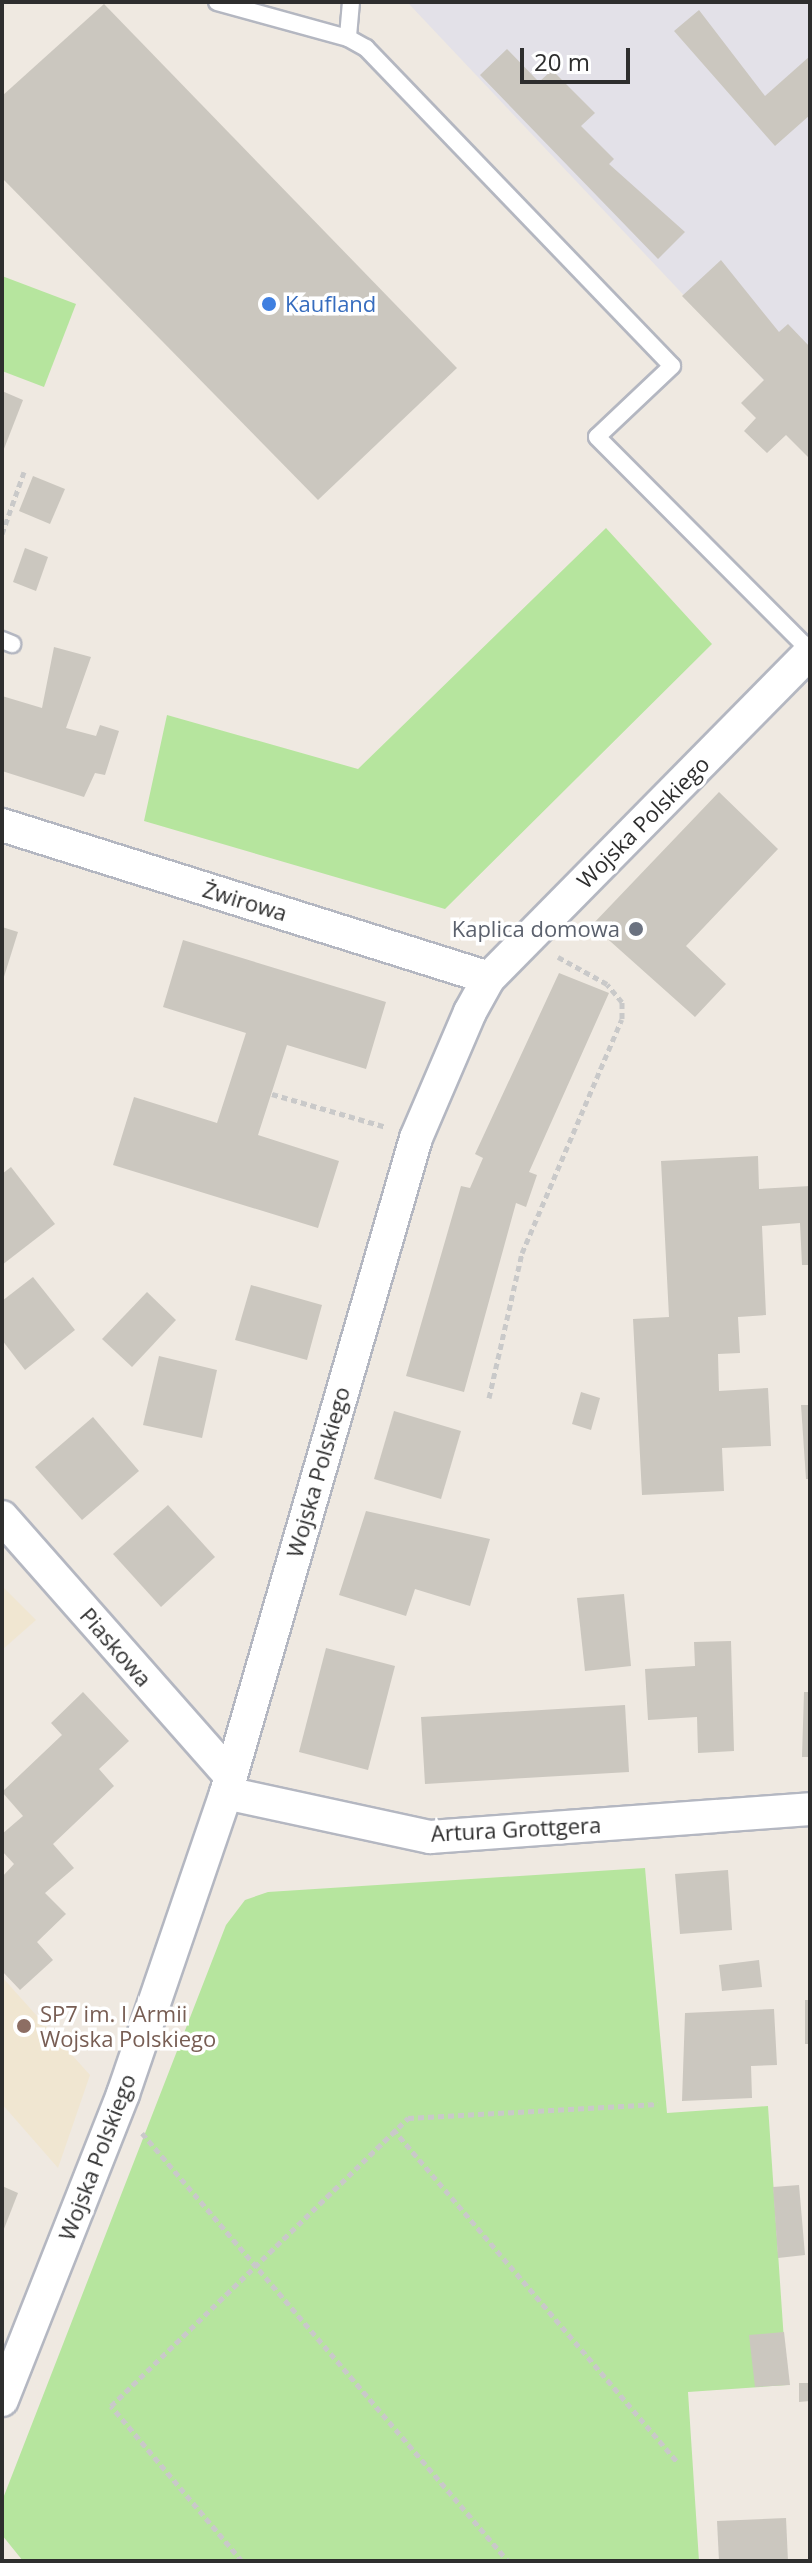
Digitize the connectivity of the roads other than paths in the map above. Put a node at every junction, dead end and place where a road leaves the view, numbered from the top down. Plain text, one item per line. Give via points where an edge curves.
1 (217, 2) edge
2 (351, 2) edge
3 (348, 38) junction
4 (810, 652) edge
5 (2, 825) edge
6 (489, 978) junction
7 (2, 1517) edge
8 (228, 1785) junction
9 (810, 1809) edge
10 (2, 2400) edge

1 - 3 lane
2 - 3 lane
3 - 4 lane via 366,48 672,366 597,437
4 - 6 street, Wojska Polskiego
5 - 6 street, Żwirowa
6 - 8 street, Wojska Polskiego via 416,1138
7 - 8 street, Piaskowa
8 - 9 street, Artura Grottgera via 430,1837
8 - 10 street, Wojska Polskiego via 114,2118

